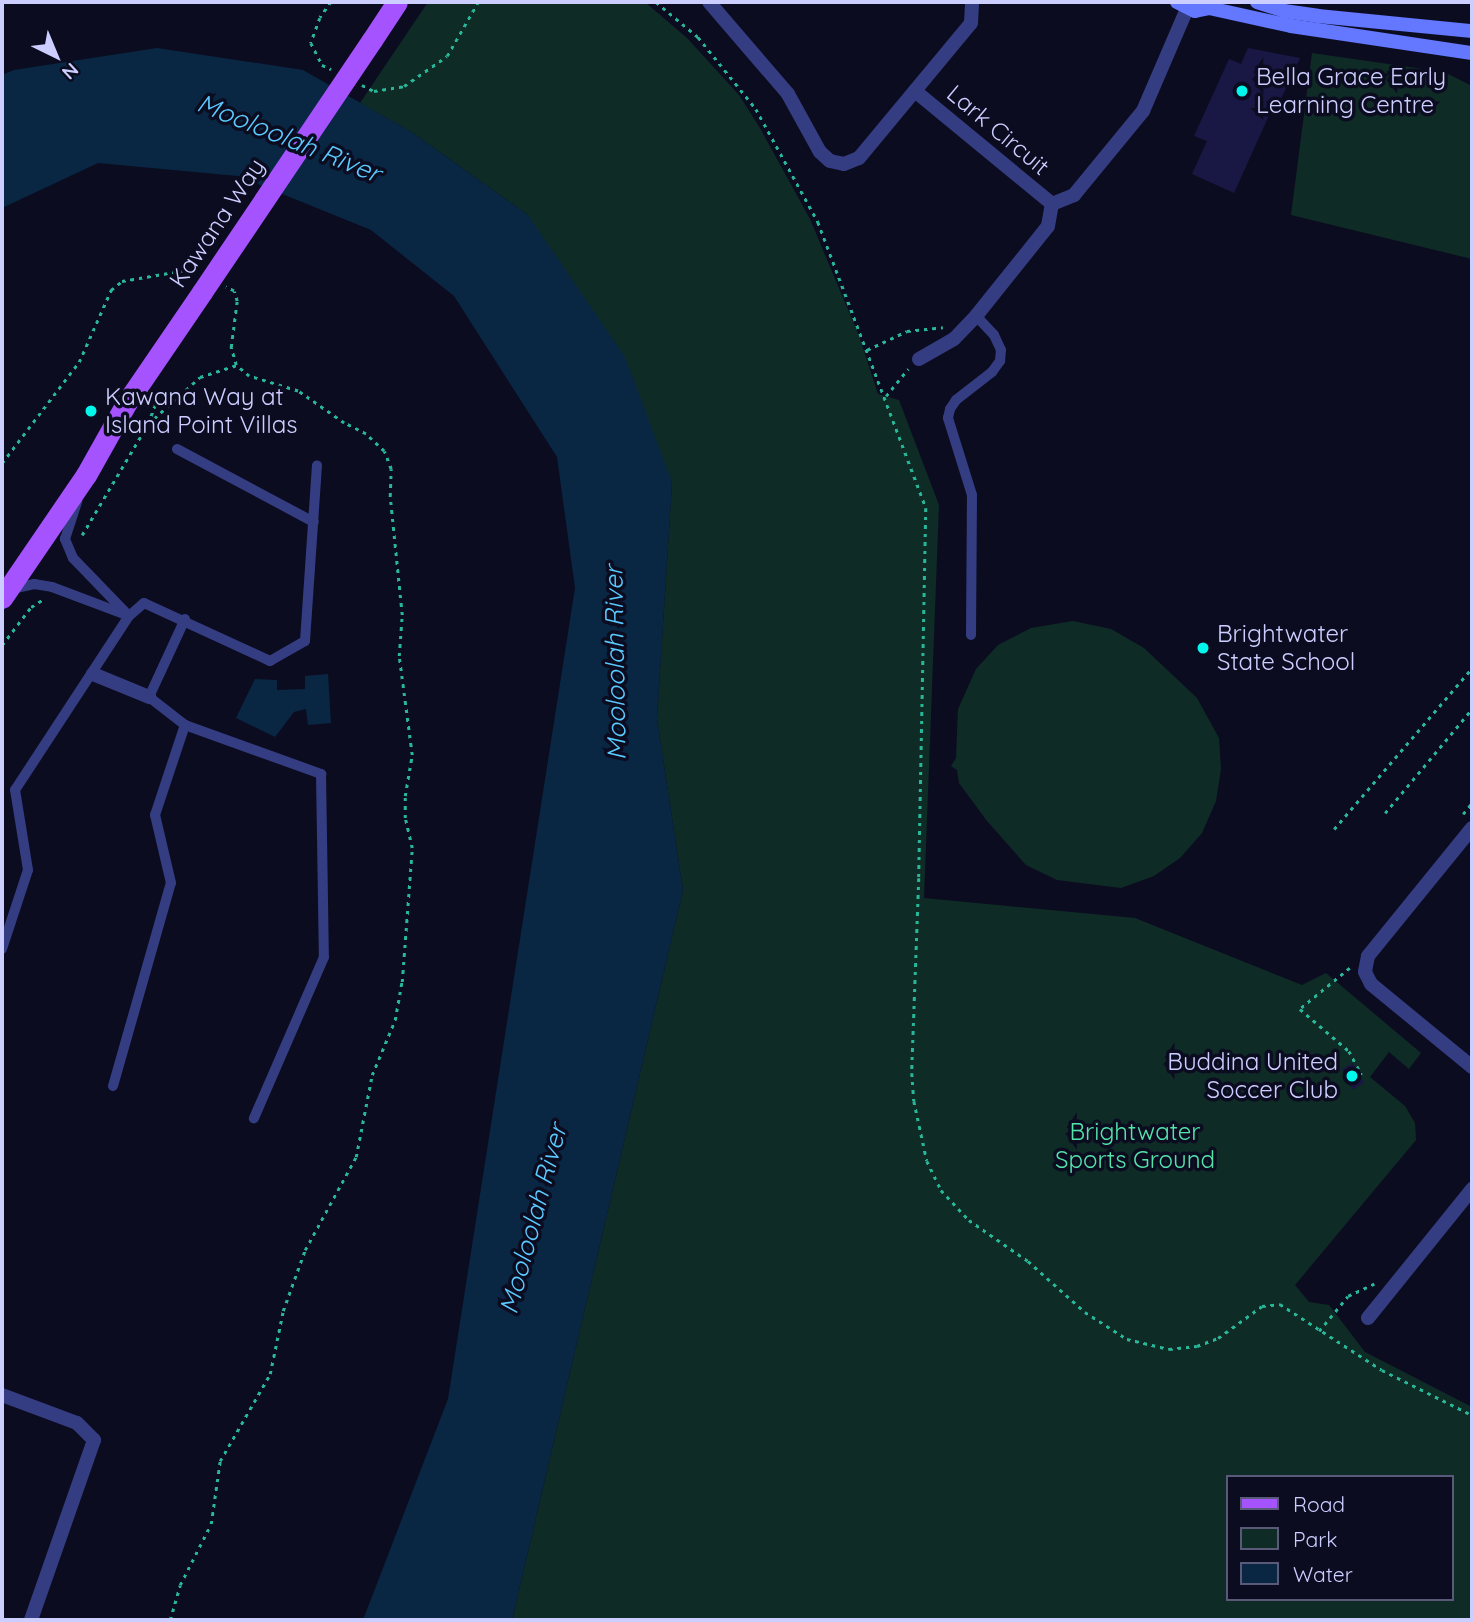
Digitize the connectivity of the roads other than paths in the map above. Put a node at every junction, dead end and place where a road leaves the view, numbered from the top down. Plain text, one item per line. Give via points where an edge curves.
1 (397, 2) edge
2 (709, 2) edge
3 (972, 2) edge
4 (1257, 2) edge
5 (1213, 5) edge
6 (1182, 6) edge
7 (1472, 31) edge
8 (1472, 53) edge
9 (915, 91) junction
10 (1052, 204) junction
11 (976, 316) junction
12 (919, 359) road end
13 (127, 402) junction
14 (177, 449) dead end
15 (317, 465) dead end
16 (86, 475) junction
17 (314, 522) junction
18 (4, 587) edge
19 (129, 615) junction
20 (185, 619) junction
21 (971, 635) dead end
22 (93, 674) junction
23 (149, 697) junction
24 (185, 725) junction
25 (2, 787) edge
26 (15, 790) junction
27 (1472, 828) edge
28 (2, 944) edge
29 (1472, 1067) edge
30 (113, 1086) dead end
31 (254, 1118) dead end
32 (1472, 1189) edge
33 (1368, 1318) dead end
34 (2, 1395) edge
35 (32, 1620) edge

1 - 13 main road, Kawana Way, bridge
2 - 9 street, Lark Circuit via 788,94 820,152 830,161 844,164 859,158
3 - 9 street, Lark Circuit via 971,23
4 - 7 street via 1318,16
5 - 6 street
5 - 8 street via 1291,26
6 - 10 street via 1143,111 1074,195
9 - 10 street, Lark Circuit
10 - 11 street via 1048,226
11 - 12 street via 954,339
11 - 21 lane via 994,335 1000,361 956,400 948,418 972,495
13 - 16 main road, Kawana Way
13 - 18 main road, Kawana Way via 93,440
14 - 17 lane
15 - 17 lane
16 - 18 main road, Kawana Way
16 - 19 lane via 65,539 74,558
17 - 20 lane via 305,641 270,661
18 - 19 lane via 52,587
19 - 20 lane via 144,603
19 - 22 lane
20 - 23 lane
22 - 23 street
22 - 26 lane
23 - 24 lane
24 - 30 lane via 155,815 171,883
24 - 31 lane via 321,774 324,957
25 - 26 lane
26 - 28 lane via 28,870
27 - 29 street via 1358,973
32 - 33 street
34 - 35 street via 77,1423 94,1440

